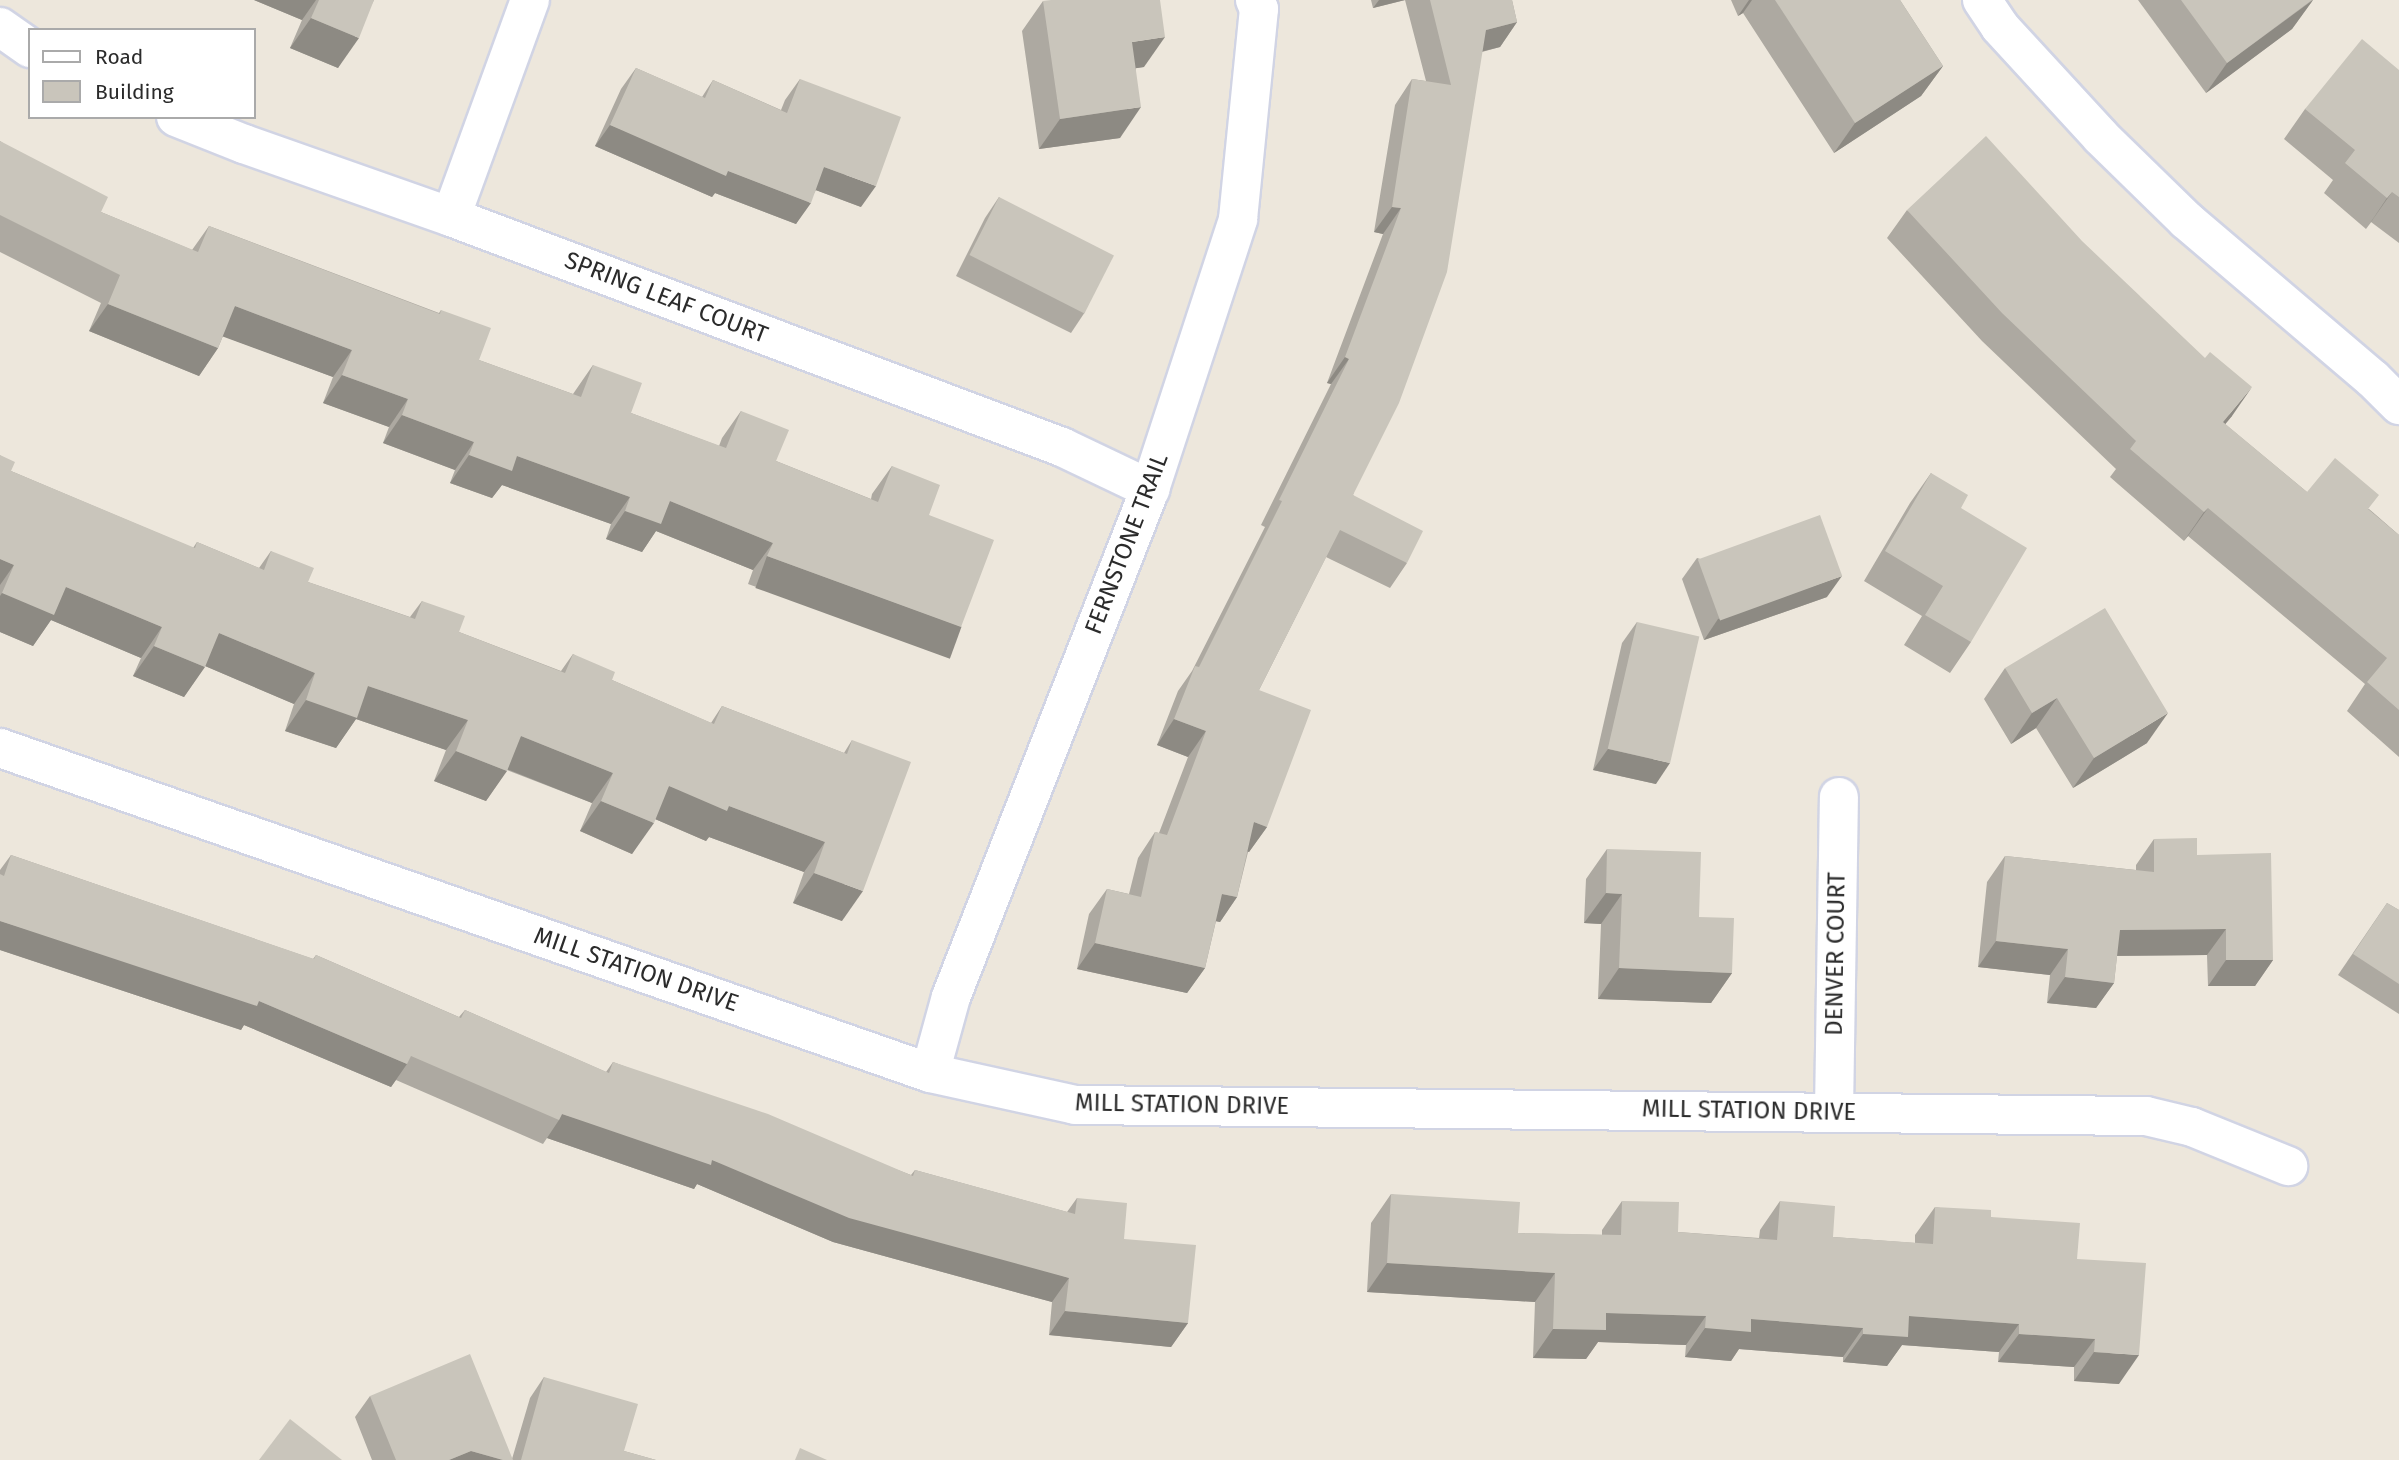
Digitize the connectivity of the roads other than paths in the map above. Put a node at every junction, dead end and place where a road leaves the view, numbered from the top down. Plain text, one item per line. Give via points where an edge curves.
1 (530, 0) edge
2 (1255, 0) edge
3 (1982, 0) edge
4 (0, 27) edge
5 (28, 47) edge
6 (181, 119) edge
7 (451, 217) junction
8 (2399, 405) edge
9 (1150, 489) junction
10 (0, 748) edge
11 (1839, 797) dead end
12 (930, 1073) junction
13 (1834, 1111) junction
14 (2288, 1166) dead end

1 - 7 street
2 - 9 street, FERNSTONE TRAIL via 1259,9 1238,219
3 - 8 street via 2000,27 2092,127 2186,220
4 - 5 street
6 - 7 street, SPRING LEAF COURT
7 - 9 street, SPRING LEAF COURT via 1062,447
9 - 12 street, FERNSTONE TRAIL via 951,997
10 - 12 street, MILL STATION DRIVE
11 - 13 street, DENVER COURT
12 - 13 street, MILL STATION DRIVE via 1075,1105
13 - 14 street, MILL STATION DRIVE via 2146,1116 2192,1127

